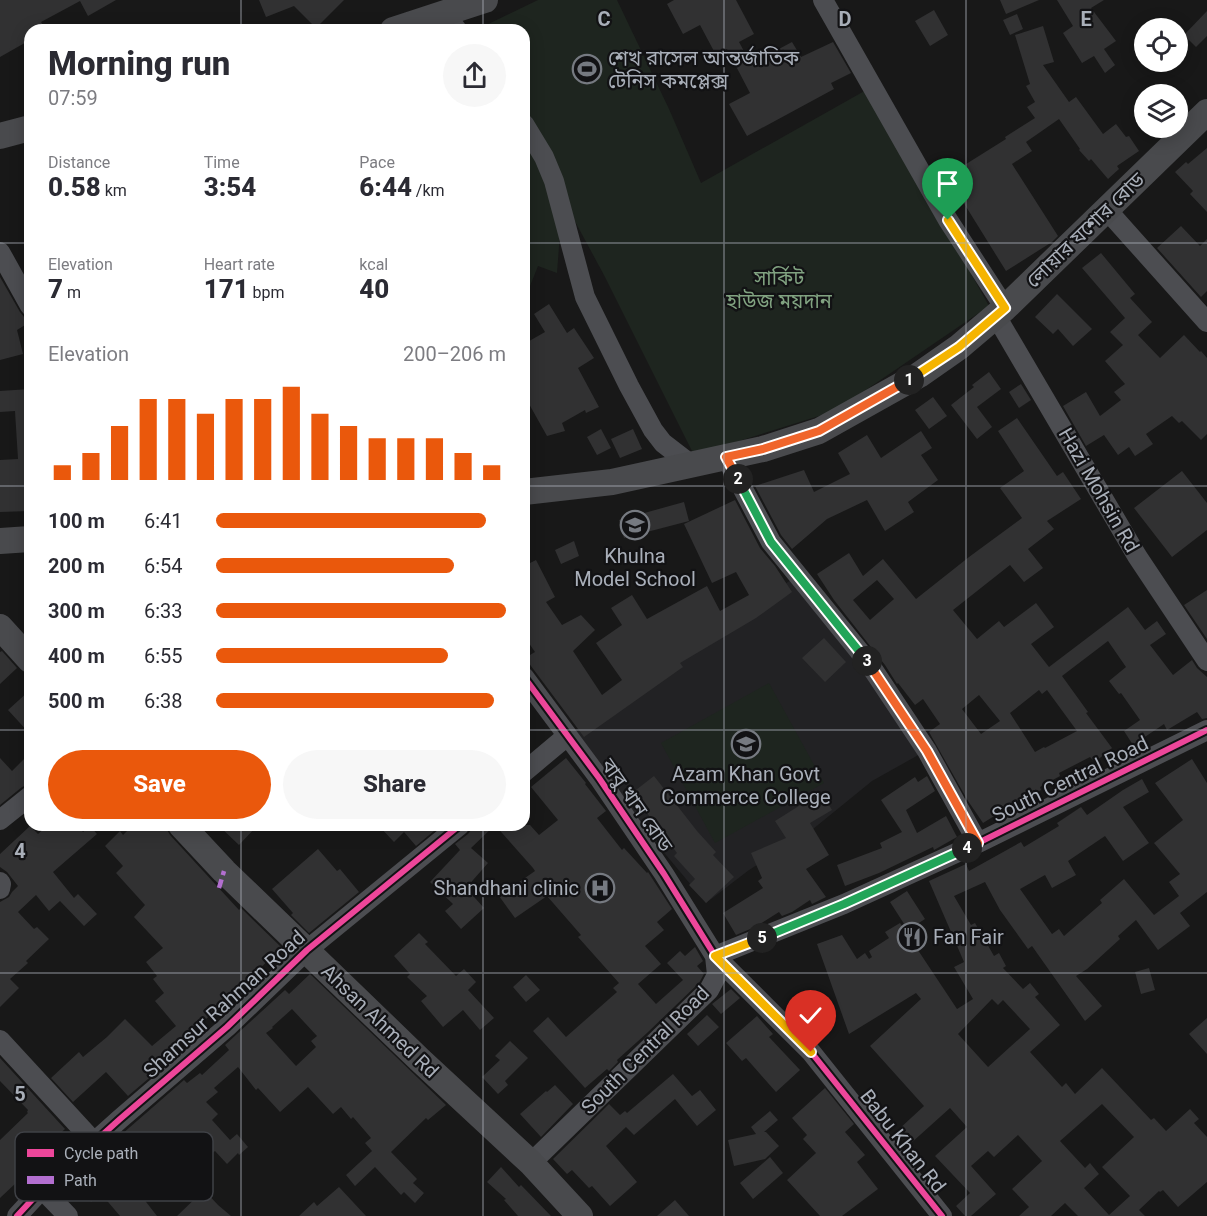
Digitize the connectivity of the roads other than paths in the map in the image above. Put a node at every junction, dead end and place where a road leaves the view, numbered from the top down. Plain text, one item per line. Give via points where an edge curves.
1 (485, 0) edge
2 (823, 0) edge
3 (443, 15) edge
4 (413, 24) edge
5 (1207, 112) edge
6 (24, 130) edge
7 (530, 134) edge
8 (0, 136) edge
9 (1106, 209) junction
10 (0, 252) edge
11 (24, 295) edge
12 (1000, 312) junction
13 (1207, 322) edge
14 (726, 457) junction
15 (688, 466) junction
16 (530, 491) edge
17 (24, 539) edge
18 (0, 541) edge
19 (0, 627) edge
20 (24, 653) edge
21 (1207, 661) edge
22 (530, 685) edge
23 (1207, 730) edge
24 (567, 736) junction
25 (530, 767) edge
26 (24, 801) edge
27 (0, 820) edge
28 (187, 831) edge
29 (453, 831) edge
30 (978, 843) junction
31 (0, 882) edge
32 (0, 889) edge
33 (307, 950) junction
34 (715, 956) junction
35 (0, 1040) edge
36 (85, 1132) edge
37 (106, 1132) edge
38 (531, 1163) junction
39 (31, 1201) edge
40 (54, 1201) edge
41 (17, 1216) edge
42 (68, 1216) edge
43 (580, 1216) edge
44 (942, 1216) edge

1 - 3 main road
2 - 12 street, Hazi Mohsin Rd
3 - 4 main road
5 - 9 main road, লোয়ার যশোর রোড
6 - 8 main road
7 - 15 street via 554,181 585,297 653,430
9 - 12 main road, লোয়ার যশোর রোড
9 - 13 street
10 - 11 street
12 - 14 main road, লোয়ার যশোর রোড via 919,375 819,431
12 - 21 street, Hazi Mohsin Rd via 1137,556
14 - 15 main road, লোয়ার যশোর রোড
14 - 30 street via 771,542 868,663 927,751
15 - 16 main road, লোয়ার যশোর রোড via 612,482
17 - 18 main road
19 - 20 main road
22 - 24 street, বাবু খান রোড
23 - 30 street, South Central Road
24 - 25 street
24 - 34 street, বাবু খান রোড via 664,874
26 - 27 street
28 - 33 main road, Ahsan Ahmed Rd
29 - 33 street, Shamsur Rahman Road
30 - 34 street, South Central Road via 844,904
31 - 32 street
33 - 37 street, Shamsur Rahman Road via 227,1027
33 - 38 main road, Ahsan Ahmed Rd
34 - 38 street, South Central Road via 717,975 709,990
34 - 44 street, Babu Khan Rd via 811,1052
35 - 36 street
38 - 43 main road, Ahsan Ahmed Rd
39 - 41 street, Shamsur Rahman Road
40 - 42 street

